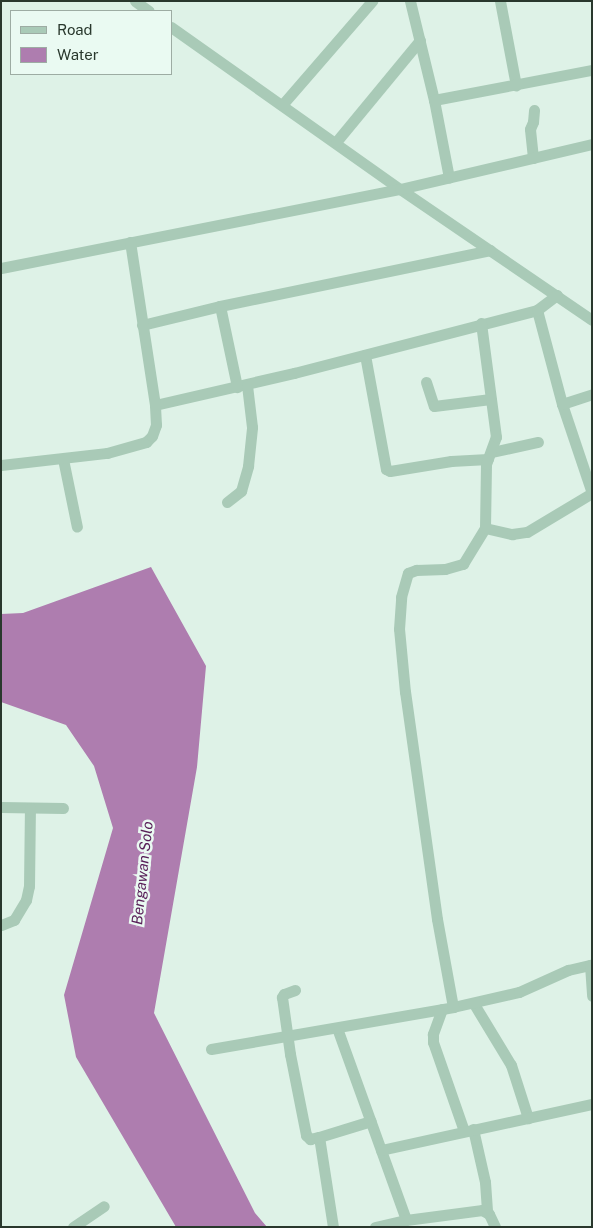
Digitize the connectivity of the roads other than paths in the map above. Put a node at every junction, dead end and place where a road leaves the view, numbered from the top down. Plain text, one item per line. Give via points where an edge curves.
1 (134, 1) edge
2 (372, 1) edge
3 (410, 1) edge
4 (500, 1) edge
5 (148, 10) edge
6 (172, 28) edge
7 (420, 40) junction
8 (592, 70) edge
9 (516, 86) junction
10 (434, 100) junction
11 (282, 105) junction
12 (534, 110) dead end
13 (336, 142) junction
14 (592, 144) edge
15 (533, 158) junction
16 (449, 178) junction
17 (400, 189) junction
18 (130, 242) junction
19 (490, 250) junction
20 (1, 268) edge
21 (557, 295) junction
22 (220, 306) junction
23 (536, 310) junction
24 (592, 320) edge
25 (481, 323) junction
26 (142, 325) junction
27 (365, 355) junction
28 (426, 382) dead end
29 (242, 386) junction
30 (592, 394) edge
31 (491, 399) junction
32 (562, 404) junction
33 (154, 405) junction
34 (538, 442) dead end
35 (490, 455) junction
36 (63, 459) junction
37 (1, 465) edge
38 (592, 493) edge
39 (227, 502) dead end
40 (77, 527) dead end
41 (485, 528) junction
42 (1, 807) edge
43 (30, 808) junction
44 (63, 808) dead end
45 (1, 925) edge
46 (591, 965) edge
47 (295, 990) dead end
48 (592, 996) edge
49 (474, 1004) junction
50 (447, 1008) junction
51 (337, 1028) junction
52 (288, 1036) junction
53 (211, 1049) dead end
54 (592, 1104) edge
55 (528, 1118) junction
56 (371, 1122) junction
57 (468, 1130) junction
58 (319, 1137) junction
59 (381, 1150) junction
60 (104, 1206) dead end
61 (487, 1212) junction
62 (406, 1220) junction
63 (74, 1227) edge
64 (333, 1227) edge
65 (375, 1227) edge
66 (495, 1227) edge

1 - 5 street
2 - 11 street
3 - 7 street
4 - 9 street
6 - 11 street
7 - 10 street
7 - 13 street
8 - 9 street
9 - 10 street
10 - 16 street
11 - 13 street
12 - 15 street via 530,129
13 - 17 street
14 - 15 street
15 - 16 street
16 - 17 street
17 - 18 street
17 - 19 street
18 - 20 street
18 - 26 street
19 - 21 street
19 - 22 street
21 - 23 street
21 - 24 street
22 - 26 street
22 - 29 street
23 - 25 street
23 - 32 street
25 - 27 street
25 - 31 street
26 - 33 street
27 - 29 street
27 - 35 street via 386,469
28 - 31 street via 434,406
29 - 33 street
29 - 39 street via 252,439 241,491
30 - 32 street
31 - 35 street via 496,436
32 - 38 street
33 - 36 street via 154,433 146,442 107,453
34 - 35 street
35 - 41 street
36 - 37 street
36 - 40 street
38 - 41 street via 527,532 512,534
41 - 50 street via 463,564 411,572 405,578 400,598 399,629 405,692
42 - 43 street
43 - 44 street
43 - 45 street via 29,886 18,916
46 - 48 street
46 - 49 street via 568,970 519,992
47 - 52 street via 282,997
49 - 50 street
49 - 55 street via 511,1064
50 - 51 street
50 - 57 street via 433,1034 433,1042
51 - 52 street
51 - 56 street
52 - 53 street
52 - 58 street via 305,1133 309,1139
54 - 55 street
55 - 57 street
56 - 58 street
56 - 59 street
57 - 59 street
57 - 61 street via 485,1182
58 - 64 street
59 - 62 street
60 - 63 street
61 - 62 street via 469,1211
61 - 66 street
62 - 65 street

